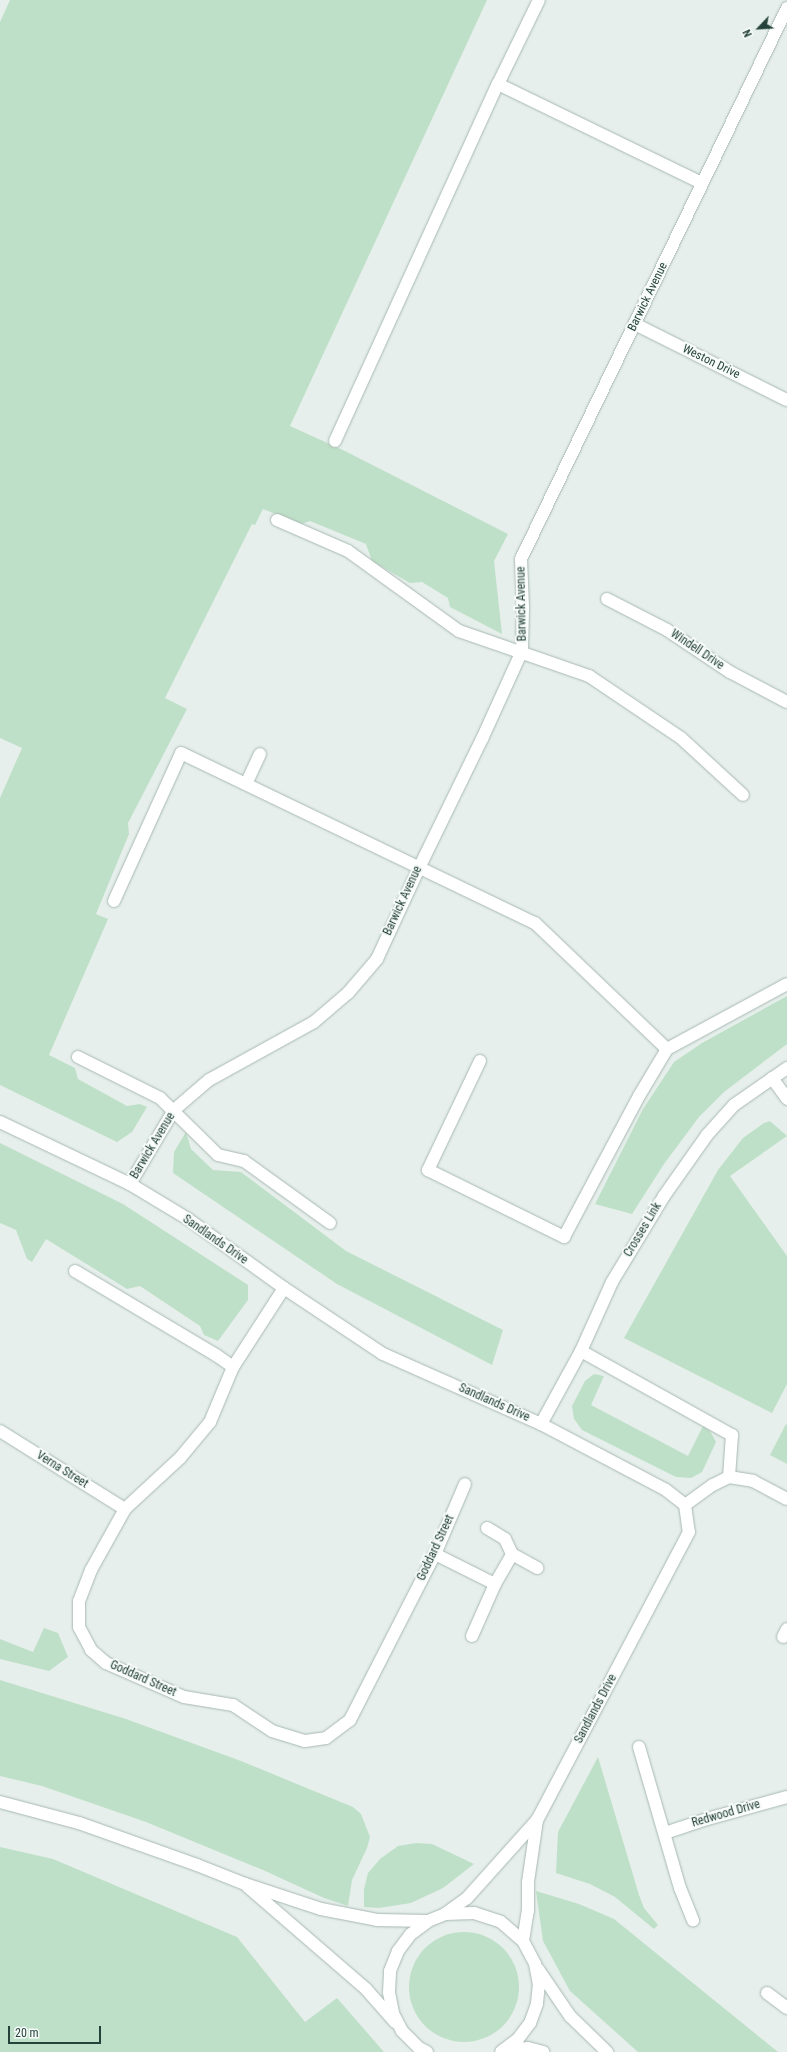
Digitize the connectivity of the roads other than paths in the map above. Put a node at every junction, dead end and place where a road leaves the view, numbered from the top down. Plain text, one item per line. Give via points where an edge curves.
1 (539, 0) edge
2 (787, 8) edge
3 (498, 84) junction
4 (702, 183) junction
5 (635, 324) junction
6 (787, 400) edge
7 (335, 441) dead end
8 (277, 520) dead end
9 (607, 599) dead end
10 (522, 651) junction
11 (787, 702) edge
12 (260, 754) dead end
13 (246, 784) junction
14 (743, 794) dead end
15 (419, 868) junction
16 (114, 901) dead end
17 (787, 984) edge
18 (667, 1049) junction
19 (78, 1057) dead end
20 (480, 1061) dead end
21 (787, 1068) edge
22 (772, 1078) junction
23 (787, 1099) edge
24 (174, 1110) junction
25 (0, 1122) edge
26 (130, 1184) junction
27 (330, 1222) dead end
28 (75, 1271) dead end
29 (284, 1288) junction
30 (582, 1351) junction
31 (233, 1367) junction
32 (542, 1424) junction
33 (0, 1431) edge
34 (729, 1477) junction
35 (465, 1484) dead end
36 (787, 1499) edge
37 (685, 1505) junction
38 (125, 1509) junction
39 (487, 1528) dead end
40 (435, 1554) junction
41 (512, 1554) junction
42 (537, 1568) dead end
43 (495, 1584) junction
44 (472, 1636) dead end
45 (639, 1747) dead end
46 (787, 1797) edge
47 (0, 1802) edge
48 (536, 1820) junction
49 (665, 1833) junction
50 (244, 1884) junction
51 (445, 1914) junction
52 (693, 1920) dead end
53 (428, 1921) junction
54 (523, 1942) junction
55 (535, 1964) junction
56 (767, 1993) dead end
57 (787, 2008) edge
58 (402, 2031) junction
59 (428, 2052) edge
60 (502, 2052) edge
61 (543, 2052) edge
62 (607, 2052) edge

1 - 3 street
2 - 4 street, Barwick Avenue
3 - 4 street
3 - 7 street
4 - 5 street, Barwick Avenue
5 - 6 street, Weston Drive
5 - 10 street, Barwick Avenue via 521,559
8 - 10 street via 348,551 459,631
9 - 11 street, Windell Drive via 667,630 730,672
10 - 14 street via 589,676 681,738
10 - 15 street, Barwick Avenue
12 - 13 street
13 - 15 street
13 - 16 street via 181,753
15 - 18 street via 535,923
15 - 24 street, Barwick Avenue via 377,959 348,993 314,1022 209,1080
17 - 18 street
18 - 20 street via 564,1237 428,1170
19 - 24 street via 160,1098
21 - 22 street, Crosses Link
22 - 23 street
22 - 30 street, Crosses Link via 734,1105 707,1135 664,1196 612,1282
24 - 26 street, Barwick Avenue
24 - 27 street via 218,1155 244,1161
25 - 26 street, Sandlands Drive
26 - 29 street, Sandlands Drive via 188,1220
28 - 31 street
29 - 31 street, Goddard Street
29 - 32 street, Sandlands Drive via 382,1354
30 - 32 street, Crosses Link
30 - 34 street via 732,1435
31 - 38 street, Goddard Street via 210,1422 180,1458
32 - 37 street, Sandlands Drive via 666,1490
33 - 38 street, Verna Street
34 - 36 street via 753,1481
34 - 37 street
35 - 40 street, Goddard Street
37 - 48 street, Sandlands Drive via 689,1532
38 - 40 street, Goddard Street via 91,1570 79,1601 79,1627 91,1650 106,1663 184,1697 233,1705 272,1731 305,1741 326,1738 350,1720
39 - 41 street via 505,1539
40 - 43 street
41 - 42 street
41 - 43 street
43 - 44 street
45 - 49 street
46 - 49 street, Redwood Drive
47 - 50 street via 79,1823 197,1864
48 - 51 street via 466,1898
48 - 54 street
49 - 52 street via 680,1888
50 - 53 street via 321,1910 377,1920
50 - 58 street via 366,1989
51 - 53 street
51 - 54 street via 474,1913 501,1922
53 - 58 street via 411,1934 398,1950 390,1970 389,1992 393,2013
54 - 55 street
55 - 60 street via 539,1984 537,2004 530,2023 518,2039
55 - 62 street via 570,2016
56 - 57 street
58 - 59 street via 419,2048
60 - 61 street via 528,2048

